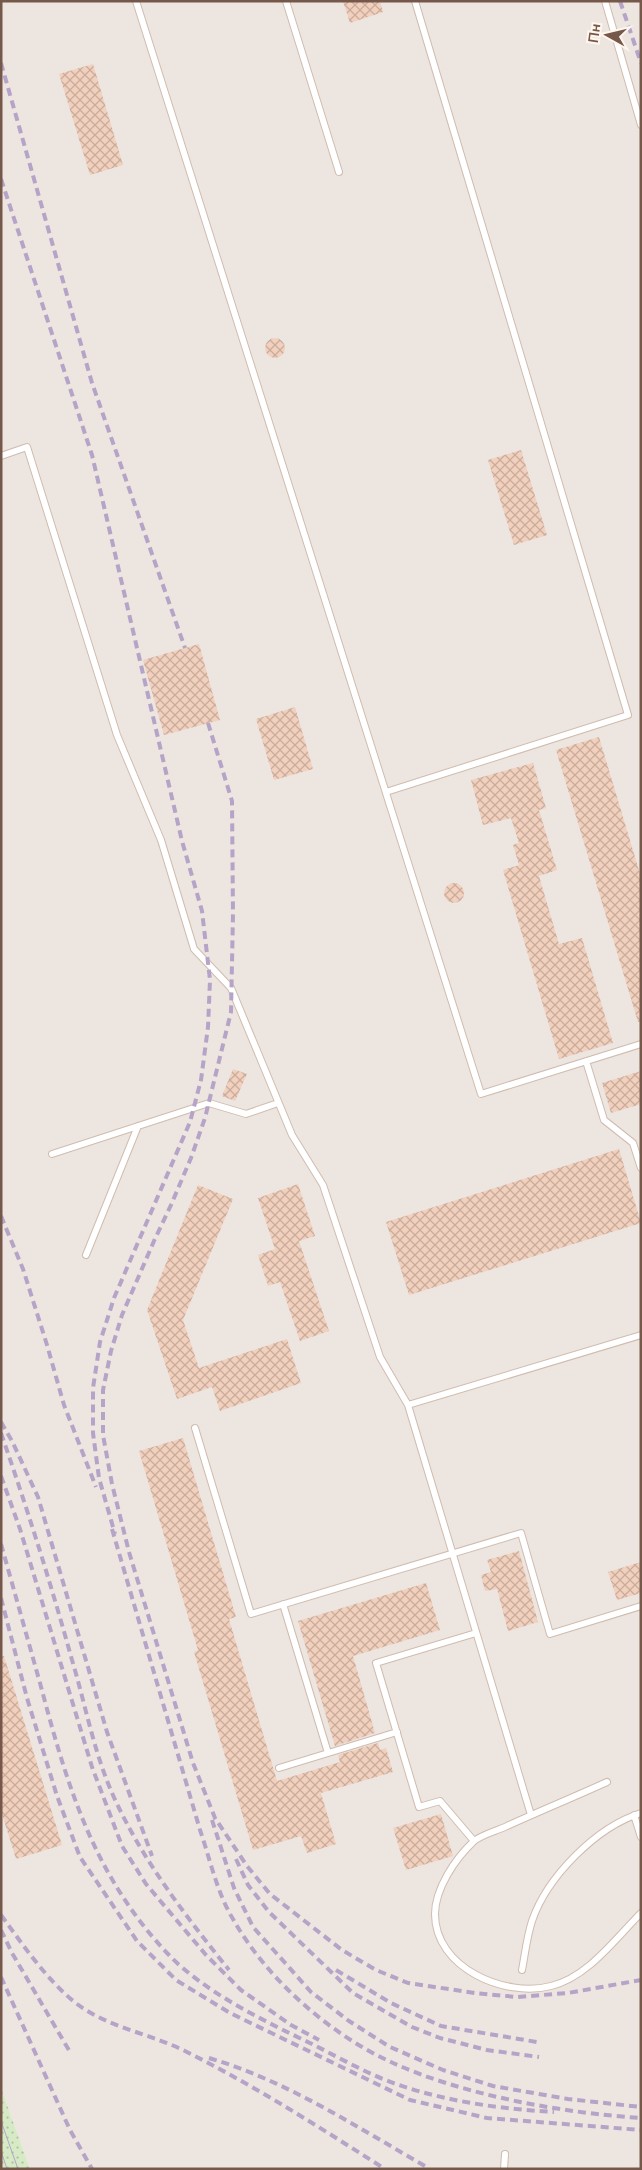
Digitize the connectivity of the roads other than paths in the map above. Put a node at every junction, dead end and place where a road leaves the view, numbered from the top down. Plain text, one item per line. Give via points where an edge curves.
1 (136, 1) edge
2 (286, 1) edge
3 (415, 1) edge
4 (605, 1) edge
5 (641, 125) edge
6 (339, 172) dead end
7 (1, 456) edge
8 (386, 792) junction
9 (641, 1044) edge
10 (586, 1061) junction
11 (278, 1103) junction
12 (138, 1126) junction
13 (52, 1154) dead end
14 (641, 1168) edge
15 (86, 1255) dead end
16 (641, 1335) edge
17 (408, 1405) junction
18 (195, 1428) dead end
19 (452, 1553) junction
20 (283, 1604) junction
21 (641, 1606) edge
22 (476, 1633) junction
23 (397, 1732) junction
24 (328, 1753) junction
25 (279, 1768) dead end
26 (607, 1782) dead end
27 (638, 1814) edge
28 (531, 1815) junction
29 (641, 1837) edge
30 (474, 1841) junction
31 (641, 1913) edge
32 (522, 1970) dead end
33 (505, 2154) dead end
34 (504, 2169) edge

1 - 8 lane
2 - 6 lane
3 - 8 lane via 628,716
4 - 5 lane
7 - 11 lane via 27,447 117,735 161,840 194,949 231,988
8 - 10 lane via 481,1094
9 - 10 lane
10 - 14 lane via 604,1120 633,1143
11 - 12 lane via 246,1114 209,1103
11 - 17 lane via 292,1135 323,1185 380,1357
12 - 13 lane
12 - 15 lane
16 - 17 lane
17 - 19 lane
18 - 20 lane via 251,1614
19 - 20 lane
19 - 21 lane via 521,1532 550,1634
19 - 22 lane
20 - 24 lane
22 - 23 lane via 376,1663
22 - 28 lane
23 - 24 lane
23 - 30 lane via 420,1807 440,1801
24 - 25 lane
26 - 28 lane
27 - 29 lane
27 - 32 lane via 592,1840 556,1876 532,1920
28 - 30 lane
30 - 31 lane via 444,1879 437,1896 435,1915 438,1934 450,1952 464,1968 482,1979 527,1989 552,1986 574,1976 594,1961
33 - 34 lane

